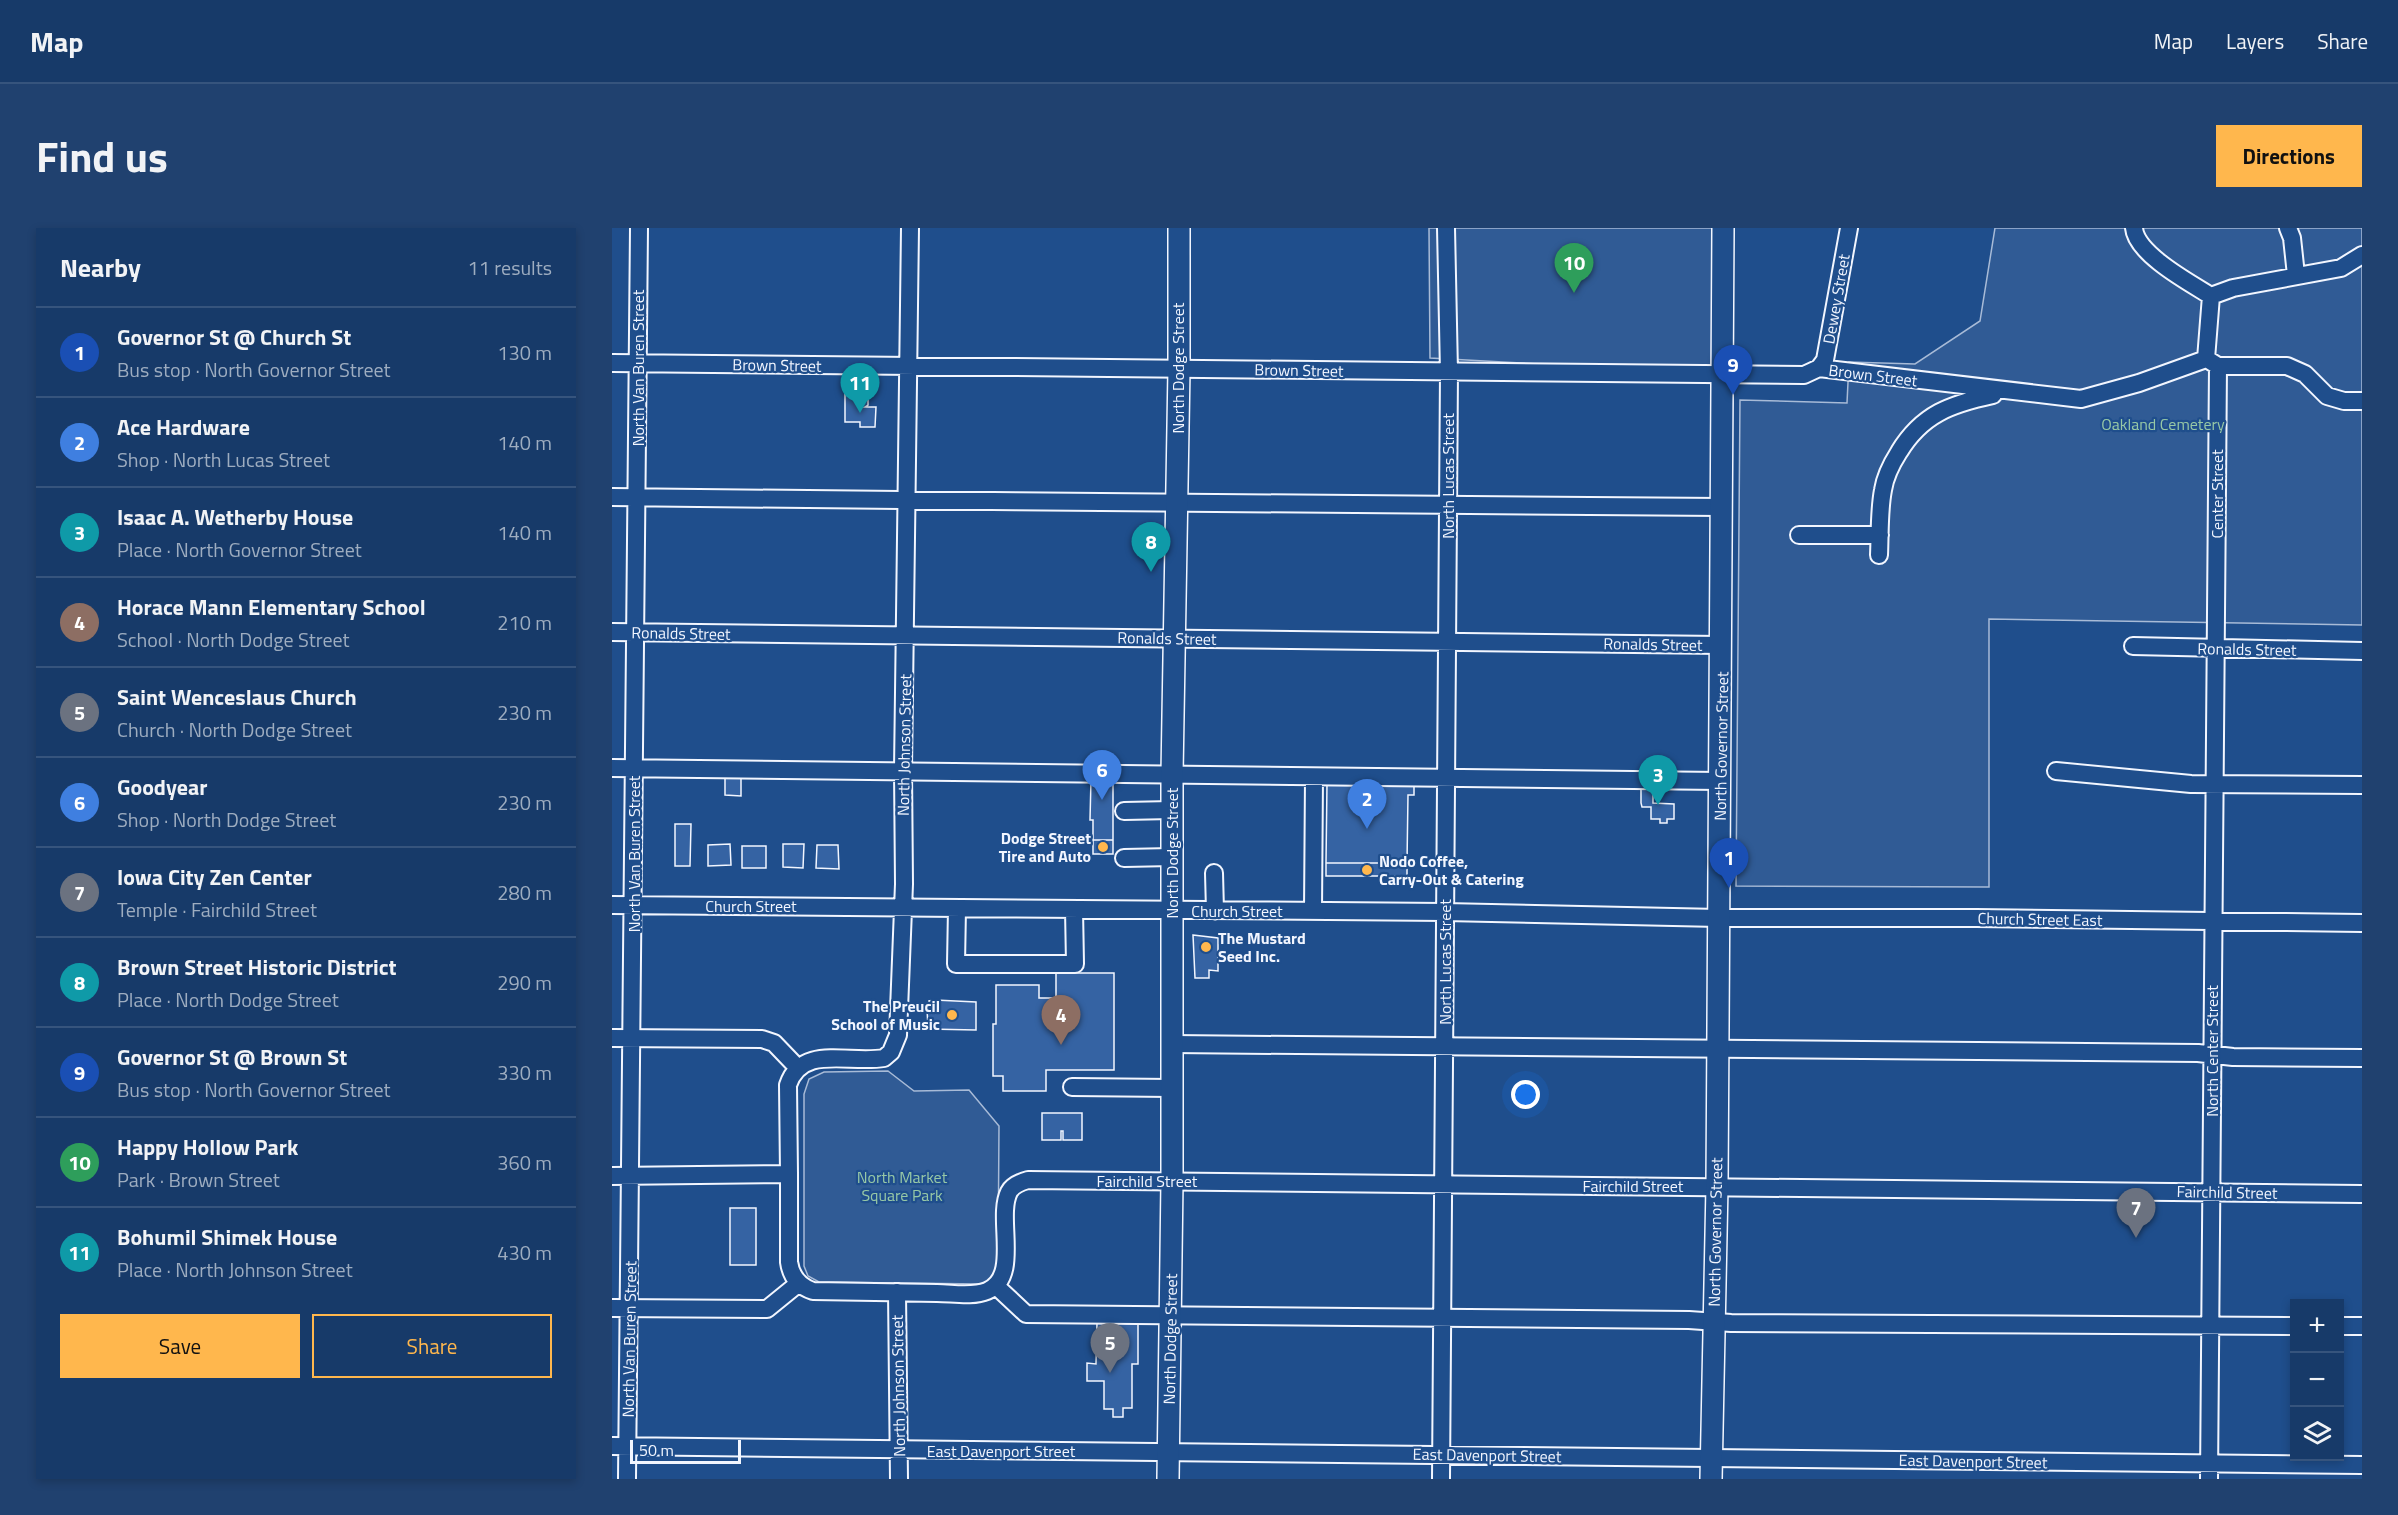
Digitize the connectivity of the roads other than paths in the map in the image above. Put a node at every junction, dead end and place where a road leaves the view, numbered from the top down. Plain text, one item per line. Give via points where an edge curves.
1 (639, 228) edge
2 (910, 228) edge
3 (1179, 228) edge
4 (1446, 228) edge
5 (1723, 228) edge
6 (1849, 228) edge
7 (2134, 228) edge
8 (2288, 228) edge
9 (2362, 255) edge
10 (2296, 275) junction
11 (2211, 297) junction
12 (612, 363) edge
13 (638, 363) junction
14 (2212, 363) junction
15 (907, 366) junction
16 (1819, 368) junction
17 (1179, 369) junction
18 (1449, 372) junction
19 (1722, 374) junction
20 (2008, 392) junction
21 (2362, 401) edge
22 (612, 496) edge
23 (637, 497) junction
24 (906, 500) junction
25 (1177, 502) junction
26 (1448, 507) junction
27 (1722, 507) junction
28 (1799, 535) dead end
29 (1880, 535) junction
30 (1879, 555) dead end
31 (2216, 622) joint
32 (612, 632) edge
33 (635, 632) junction
34 (906, 635) junction
35 (1175, 638) junction
36 (1447, 641) junction
37 (1722, 645) junction
38 (2133, 646) dead end
39 (2217, 648) junction
40 (2362, 651) edge
41 (612, 768) edge
42 (634, 768) junction
43 (903, 770) junction
44 (2056, 771) dead end
45 (1172, 774) junction
46 (1314, 777) junction
47 (1446, 777) junction
48 (1720, 781) junction
49 (2215, 784) junction
50 (2362, 785) edge
51 (1172, 810) junction
52 (1124, 811) dead end
53 (1172, 857) junction
54 (1124, 858) dead end
55 (1214, 873) dead end
56 (612, 905) edge
57 (633, 905) junction
58 (903, 907) junction
59 (957, 908) junction
60 (1074, 909) junction
61 (1172, 910) junction
62 (1215, 910) junction
63 (1313, 911) junction
64 (1445, 912) junction
65 (1719, 918) junction
66 (2214, 921) junction
67 (2362, 924) edge
68 (612, 1038) edge
69 (632, 1038) junction
70 (1172, 1044) junction
71 (1444, 1047) junction
72 (1718, 1049) junction
73 (2212, 1055) junction
74 (2362, 1058) edge
75 (797, 1067) junction
76 (1072, 1087) dead end
77 (1172, 1088) junction
78 (789, 1174) junction
79 (612, 1176) edge
80 (631, 1176) junction
81 (1172, 1181) junction
82 (1444, 1185) junction
83 (1716, 1186) junction
84 (2211, 1192) junction
85 (2362, 1194) edge
86 (799, 1283) junction
87 (996, 1286) junction
88 (897, 1292) junction
89 (620, 1309) edge
90 (1170, 1315) junction
91 (1442, 1317) junction
92 (1714, 1322) junction
93 (2210, 1325) junction
94 (2290, 1326) edge
95 (2344, 1326) edge
96 (2362, 1326) edge
97 (620, 1446) edge
98 (899, 1451) junction
99 (1168, 1451) junction
100 (1441, 1454) junction
101 (2362, 1465) edge
102 (1711, 1469) edge
103 (2209, 1471) edge
104 (627, 1479) edge
105 (899, 1479) edge
106 (1168, 1479) edge
107 (1441, 1479) edge

1 - 13 street, North Van Buren Street
2 - 15 street, North Johnson Street
3 - 17 main road, North Dodge Street
4 - 18 street, North Lucas Street
5 - 19 main road, North Governor Street
6 - 16 street, Dewey Street via 1825,360
7 - 11 street via 2143,248
8 - 10 street
9 - 10 street via 2342,268
10 - 11 street via 2233,288
11 - 14 street, Center Street
12 - 13 street, Brown Street
13 - 15 street, Brown Street
13 - 23 street, North Van Buren Street
14 - 20 street, Brown Street via 2081,399
14 - 21 street, Brown Street via 2287,366 2305,374 2326,396
14 - 31 street, Center Street
15 - 17 street, Brown Street
15 - 24 street, North Johnson Street
16 - 19 street, Brown Street via 1804,375
16 - 20 street, Brown Street
17 - 18 street, Brown Street
17 - 25 main road, North Dodge Street
18 - 19 street, Brown Street
18 - 26 street, North Lucas Street
19 - 27 main road, North Governor Street
20 - 29 street via 1952,406 1924,420 1906,440 1883,488
22 - 23 street
23 - 24 street
23 - 33 street, North Van Buren Street
24 - 25 street
24 - 34 street, North Johnson Street
25 - 26 street
25 - 35 main road, North Dodge Street
26 - 27 street
26 - 36 street, North Lucas Street
27 - 37 main road, North Governor Street
28 - 29 street
29 - 30 street
31 - 39 street, North Center Street
32 - 33 street, Ronalds Street
33 - 34 street, Ronalds Street
33 - 42 street, North Van Buren Street
34 - 35 street, Ronalds Street
34 - 43 street, North Johnson Street
35 - 36 street, Ronalds Street
35 - 45 main road, North Dodge Street
36 - 37 street, Ronalds Street
36 - 47 street, North Lucas Street
37 - 48 main road, North Governor Street
38 - 39 street, Ronalds Street
39 - 40 street, Ronalds Street
39 - 49 street, North Center Street
41 - 42 street
42 - 43 street
42 - 57 street, North Van Buren Street
43 - 45 street
43 - 58 street, North Johnson Street
44 - 49 street
45 - 46 street
45 - 51 main road, North Dodge Street
46 - 47 street
46 - 63 street
47 - 48 street
47 - 64 street, North Lucas Street
48 - 65 main road, North Governor Street
49 - 50 street
49 - 66 street, North Center Street
51 - 52 street
51 - 53 main road, North Dodge Street
53 - 54 street
53 - 61 main road, North Dodge Street
55 - 62 street
56 - 57 street, Church Street
57 - 58 street, Church Street
57 - 69 street, North Van Buren Street
58 - 59 street, Church Street
58 - 75 street, North Johnson Street via 898,1035 891,1052 874,1060 811,1060
59 - 60 street, Church Street
59 - 60 street via 956,964 1074,964
60 - 61 street, Church Street
61 - 62 street, Church Street
61 - 70 main road, North Dodge Street
62 - 63 street, Church Street
63 - 64 street, Church Street
64 - 65 street, Church Street
64 - 71 street, North Lucas Street
65 - 66 street, Church Street East
65 - 72 main road, North Governor Street
66 - 67 street, Church Street East
66 - 73 street, North Center Street
68 - 69 street
69 - 75 street via 762,1039 774,1042
69 - 80 street, North Van Buren Street
70 - 71 street
70 - 77 main road, North Dodge Street
71 - 72 street
71 - 82 street, North Lucas Street
72 - 73 street
72 - 83 main road, North Governor Street
73 - 74 street
73 - 84 street, North Center Street
75 - 78 street via 788,1085
76 - 77 street
77 - 81 main road, North Dodge Street
78 - 80 street
78 - 86 street via 789,1262
79 - 80 street
80 - 89 street, North Van Buren Street
81 - 82 street, Fairchild Street
81 - 87 street, Fairchild Street via 1028,1180 1014,1187 1006,1204 1005,1266
81 - 90 main road, North Dodge Street
82 - 83 street, Fairchild Street
82 - 91 street, North Lucas Street
83 - 84 street, Fairchild Street
83 - 92 main road, North Governor Street
84 - 85 street, Fairchild Street
84 - 93 street, North Center Street
86 - 88 street via 813,1291
86 - 89 street via 767,1309
87 - 88 street via 986,1292 971,1293
87 - 90 street via 1026,1314
88 - 98 street, North Johnson Street
89 - 97 street, North Van Buren Street
90 - 91 street
90 - 99 main road, North Dodge Street
91 - 92 street
91 - 100 street, North Lucas Street
92 - 93 street
92 - 102 main road, North Governor Street
93 - 94 street
93 - 103 street, North Center Street
95 - 96 street
97 - 98 street, East Davenport Street
97 - 104 street, North Van Buren Street
98 - 99 street, East Davenport Street
98 - 105 street, North Johnson Street
99 - 100 street, East Davenport Street
99 - 106 main road, North Dodge Street
100 - 102 street, East Davenport Street
100 - 107 street, North Lucas Street
101 - 103 street, East Davenport Street
102 - 103 street, East Davenport Street

